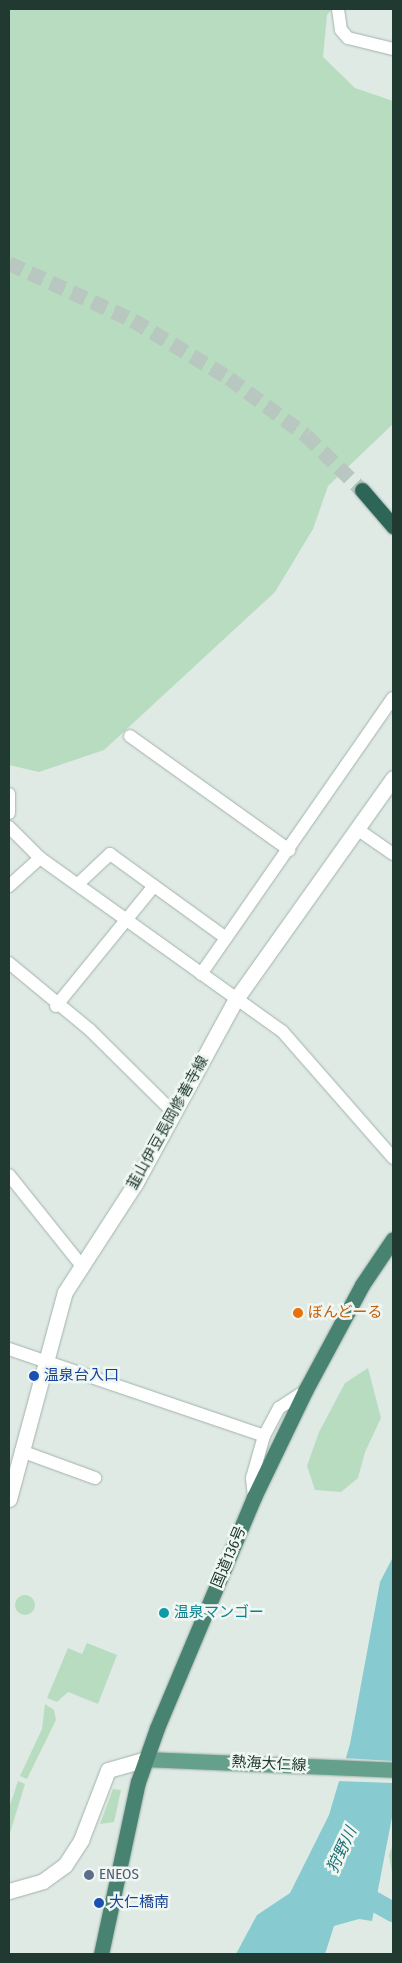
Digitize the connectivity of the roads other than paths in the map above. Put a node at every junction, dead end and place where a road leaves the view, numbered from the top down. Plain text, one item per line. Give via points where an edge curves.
1 (338, 9) edge
2 (393, 49) edge
3 (362, 490) tunnel mouth
4 (393, 526) edge
5 (393, 698) edge
6 (130, 736) dead end
7 (393, 778) edge
8 (9, 794) edge
9 (9, 813) edge
10 (9, 827) edge
11 (357, 829) junction
12 (288, 850) junction
13 (393, 854) edge
14 (40, 858) junction
15 (78, 884) junction
16 (9, 886) edge
17 (154, 886) junction
18 (129, 921) junction
19 (226, 938) junction
20 (9, 963) edge
21 (201, 974) junction
22 (236, 999) junction
23 (56, 1006) junction
24 (174, 1113) junction
25 (393, 1158) edge
26 (9, 1175) edge
27 (393, 1239) edge
28 (82, 1266) junction
29 (9, 1349) edge
30 (43, 1361) junction
31 (305, 1391) junction
32 (264, 1436) junction
33 (21, 1451) junction
34 (95, 1478) dead end
35 (254, 1497) junction
36 (9, 1499) edge
37 (146, 1759) junction
38 (393, 1770) edge
39 (9, 1891) edge
40 (101, 1954) edge

1 - 2 street via 341,30 348,38
3 - 4 highway
5 - 12 street
6 - 12 street
7 - 11 main road, 韮山伊豆長岡修善寺線
8 - 9 street
10 - 14 street
11 - 13 street
11 - 22 main road, 韮山伊豆長岡修善寺線
12 - 19 street
14 - 15 street
14 - 16 street
15 - 17 street via 110,854
15 - 18 street
17 - 18 street
17 - 19 street
18 - 21 street
18 - 23 street
19 - 21 street
20 - 23 street
21 - 22 street
22 - 24 main road, 韮山伊豆長岡修善寺線
22 - 25 street via 282,1031
23 - 24 street via 90,1030
24 - 28 main road, 韮山伊豆長岡修善寺線
26 - 28 street
27 - 31 highway, 国道136号 via 362,1285
28 - 30 main road, 韮山伊豆長岡修善寺線 via 60,1304
29 - 30 street
30 - 32 street
30 - 33 main road, 韮山伊豆長岡修善寺線
31 - 32 street via 279,1408
31 - 35 highway, 国道136号
32 - 35 street via 252,1478
33 - 34 street
33 - 36 main road, 韮山伊豆長岡修善寺線
35 - 37 highway, 国道136号
37 - 38 main road, 熱海大仁線
37 - 39 main road via 116,1765 103,1778 81,1840 65,1865 43,1881
37 - 40 highway, 国道136号

